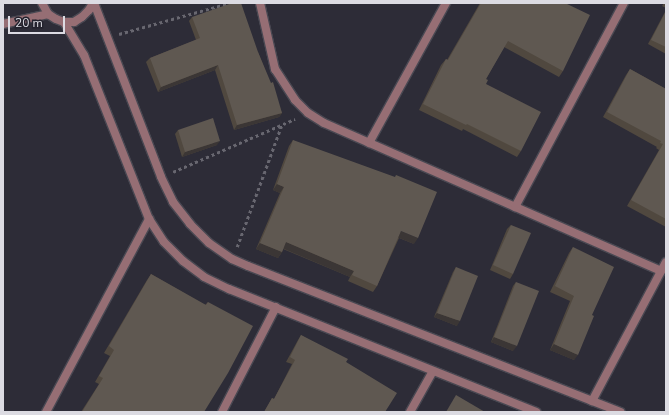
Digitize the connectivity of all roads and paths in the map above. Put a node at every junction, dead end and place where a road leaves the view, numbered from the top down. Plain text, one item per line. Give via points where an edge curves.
1 (42, 3) edge
2 (93, 3) edge
3 (229, 3) edge
4 (260, 3) edge
5 (446, 3) edge
6 (624, 3) edge
7 (48, 14) junction
8 (64, 22) junction
9 (3, 24) edge
10 (107, 38) junction
11 (308, 113) junction
12 (282, 124) junction
13 (369, 143) junction
14 (161, 177) junction
15 (515, 207) junction
16 (149, 219) junction
17 (232, 259) junction
18 (666, 262) edge
19 (661, 271) junction
20 (276, 307) junction
21 (433, 371) junction
22 (592, 401) junction
23 (46, 412) edge
24 (222, 412) edge
25 (410, 412) edge
26 (536, 412) edge
27 (620, 412) edge

1 - 7 street
2 - 8 street via 82,17 74,22
2 - 10 street
3 - 10 path
4 - 11 street via 275,69 295,100
5 - 13 street
6 - 15 street
7 - 8 street
7 - 9 street
8 - 16 street via 89,67
10 - 14 street
11 - 12 path
11 - 13 street
12 - 14 path
12 - 17 path
13 - 15 street
14 - 17 street via 174,202 190,224
15 - 19 street
16 - 20 street via 164,242 204,277
16 - 23 street
17 - 22 street
18 - 19 street
19 - 22 street
20 - 21 street
20 - 24 street
21 - 25 street
21 - 26 street
22 - 27 street

